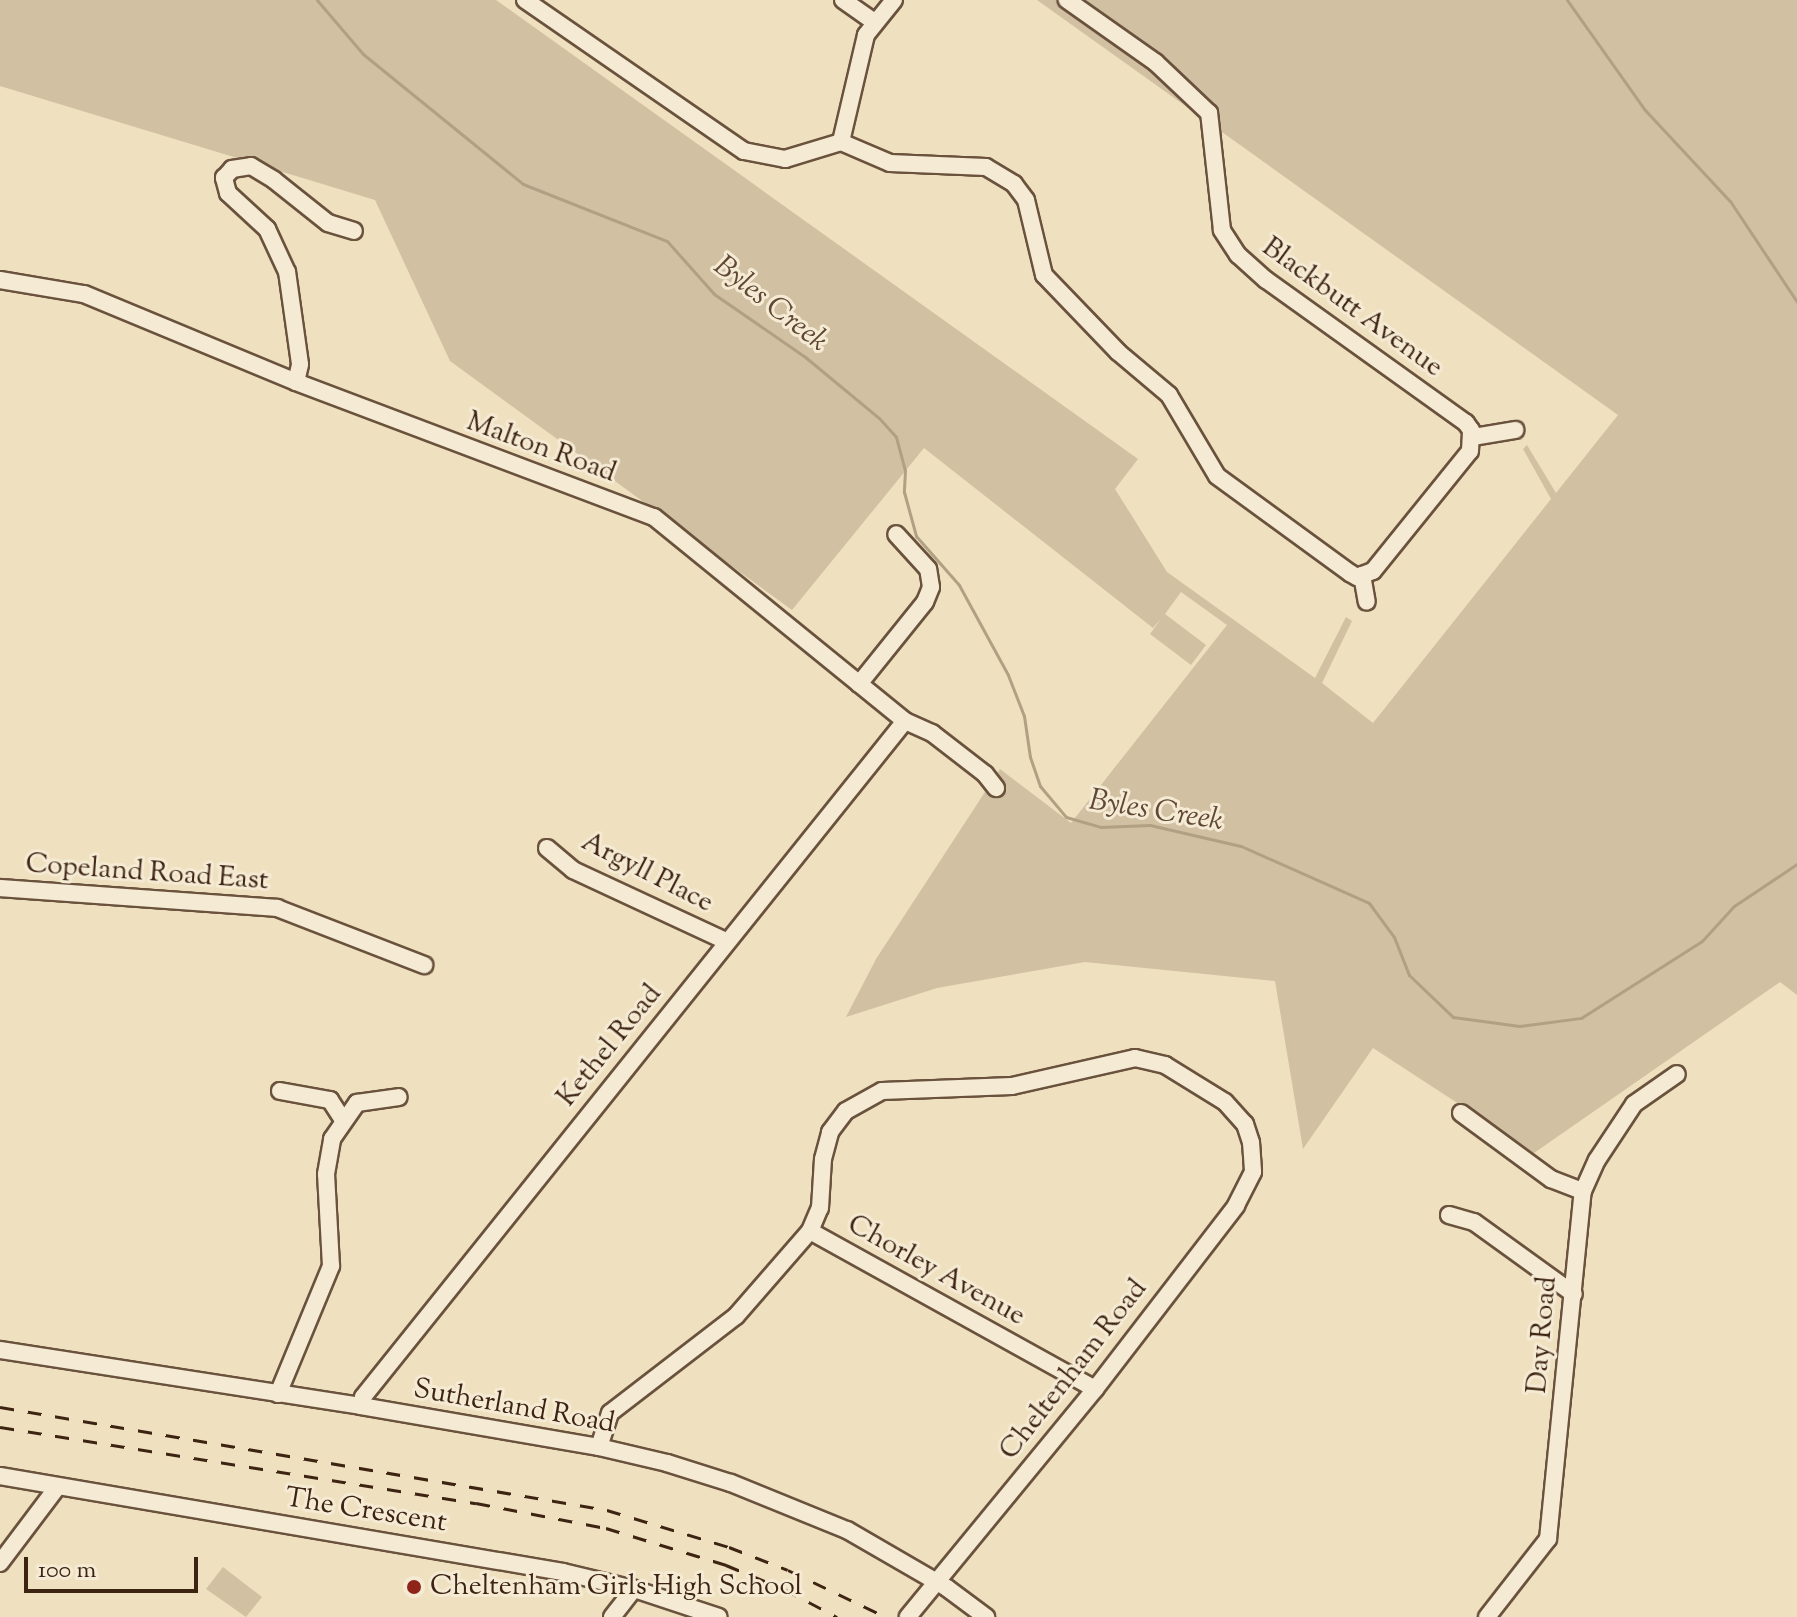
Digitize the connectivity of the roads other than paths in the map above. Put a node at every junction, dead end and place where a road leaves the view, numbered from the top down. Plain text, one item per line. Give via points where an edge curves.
1 (525, 0) edge
2 (843, 0) edge
3 (894, 0) edge
4 (1067, 0) edge
5 (875, 22) junction
6 (841, 142) junction
7 (354, 231) dead end
8 (0, 280) edge
9 (296, 382) junction
10 (1515, 430) dead end
11 (1473, 437) junction
12 (896, 534) dead end
13 (1362, 575) junction
14 (1367, 602) dead end
15 (859, 684) junction
16 (905, 721) junction
17 (996, 788) dead end
18 (547, 848) dead end
19 (0, 888) edge
20 (726, 941) junction
21 (424, 965) dead end
22 (1677, 1074) dead end
23 (280, 1091) dead end
24 (399, 1097) dead end
25 (1461, 1113) dead end
26 (343, 1120) junction
27 (1583, 1191) junction
28 (1449, 1215) dead end
29 (810, 1231) junction
30 (1574, 1294) junction
31 (0, 1350) edge
32 (1095, 1389) junction
33 (278, 1394) junction
34 (361, 1406) junction
35 (599, 1447) junction
36 (0, 1476) edge
37 (58, 1486) junction
38 (0, 1563) edge
39 (936, 1581) junction
40 (634, 1589) junction
41 (612, 1617) edge
42 (719, 1617) edge
43 (908, 1617) edge
44 (986, 1617) edge
45 (1487, 1617) edge

1 - 6 street via 744,151 785,159
2 - 5 street
3 - 5 street
4 - 11 street, Blackbutt Avenue via 1155,62 1209,113 1220,220 1238,255 1466,423
5 - 6 street via 866,35
6 - 13 street via 890,163 986,167 1014,184 1026,200 1044,275 1118,352 1169,395 1217,476 1329,560
7 - 9 street via 328,223 251,166 232,169 224,178 228,193 267,229 287,272 300,364
8 - 9 street, Malton Road via 84,294
9 - 15 street, Malton Road via 654,517
10 - 11 street
11 - 13 street via 1470,451 1373,571
12 - 15 street via 928,569 931,587 925,602
13 - 14 street
15 - 16 street, Malton Road
16 - 17 street, Malton Road via 932,733
16 - 20 street, Kethel Road
18 - 20 street, Argyll Place via 573,870
19 - 21 street, Copeland Road East via 277,908
20 - 34 street, Kethel Road
22 - 27 street, Day Road via 1634,1104
23 - 26 street via 330,1100
24 - 26 street via 361,1102
25 - 27 street via 1551,1179
26 - 33 street via 327,1163 331,1266
27 - 30 street, Day Road
28 - 30 street via 1474,1222
29 - 32 street, Chorley Avenue
29 - 32 street, Cheltenham Road via 820,1208 830,1132 846,1111 882,1091 1012,1086 1120,1059 1150,1060 1180,1073 1225,1102 1245,1124 1253,1172 1244,1195
29 - 35 street, Chorley Avenue via 736,1316 610,1413
30 - 45 street, Day Road via 1548,1539
31 - 33 street, Sutherland Road
32 - 39 street, Cheltenham Road
33 - 34 street, Sutherland Road
34 - 35 street, Sutherland Road
35 - 39 street, Sutherland Road via 680,1467 791,1506 847,1530
36 - 37 street, The Crescent
37 - 38 street
37 - 40 street, The Crescent via 488,1557
39 - 43 street, Cheltenham Road
39 - 44 street, Sutherland Road
40 - 41 street
40 - 42 street, The Crescent

